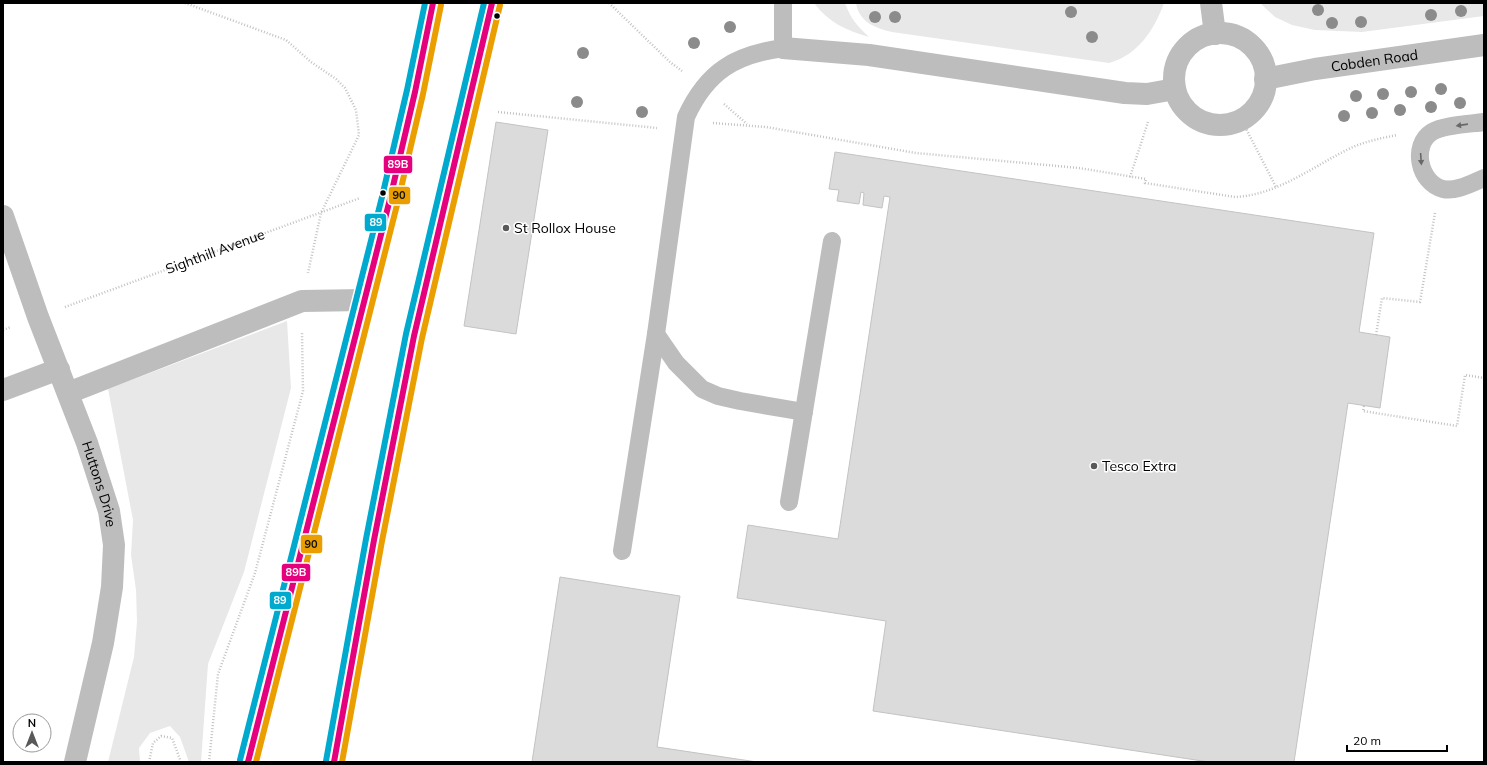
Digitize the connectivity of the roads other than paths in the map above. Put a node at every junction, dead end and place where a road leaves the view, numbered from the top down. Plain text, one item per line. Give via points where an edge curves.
1 (433, 3) edge
2 (492, 3) edge
3 (783, 3) edge
4 (1211, 3) edge
5 (1215, 34) junction
6 (1484, 45) edge
7 (783, 48) junction
8 (1265, 79) junction
9 (1166, 91) junction
10 (1484, 122) edge
11 (1484, 178) edge
12 (3, 216) edge
13 (832, 241) dead end
14 (364, 300) junction
15 (656, 334) junction
16 (58, 369) junction
17 (3, 390) edge
18 (68, 393) junction
19 (804, 412) junction
20 (789, 502) dead end
21 (622, 551) dead end
22 (75, 762) edge
23 (248, 762) edge
24 (334, 762) edge

1 - 14 street via 415,92
2 - 24 street via 414,336
3 - 7 lane
4 - 5 street
5 - 8 street via 1227,34 1248,43 1262,62
5 - 9 street via 1204,36 1186,48 1179,57 1174,78
6 - 8 street, Cobden Road
7 - 9 street via 869,55 1125,93 1147,94
7 - 15 lane via 763,51 732,62 714,76 696,95 692,104 684,125
8 - 9 street via 1263,95 1258,105 1250,113 1230,124 1206,123 1195,118 1179,100
10 -> 11 lane via 1439,128 1431,132 1423,142 1420,156 1425,175 1443,189 1454,189
12 - 16 street, Huttons Drive
13 - 19 lane
14 - 18 street via 302,301
14 - 23 street
15 - 19 lane via 676,363 702,389 740,401
15 - 21 lane
16 - 17 street
16 - 18 street, Huttons Drive
18 - 22 street, Huttons Drive via 109,511 114,545 112,587 103,643
19 - 20 lane

